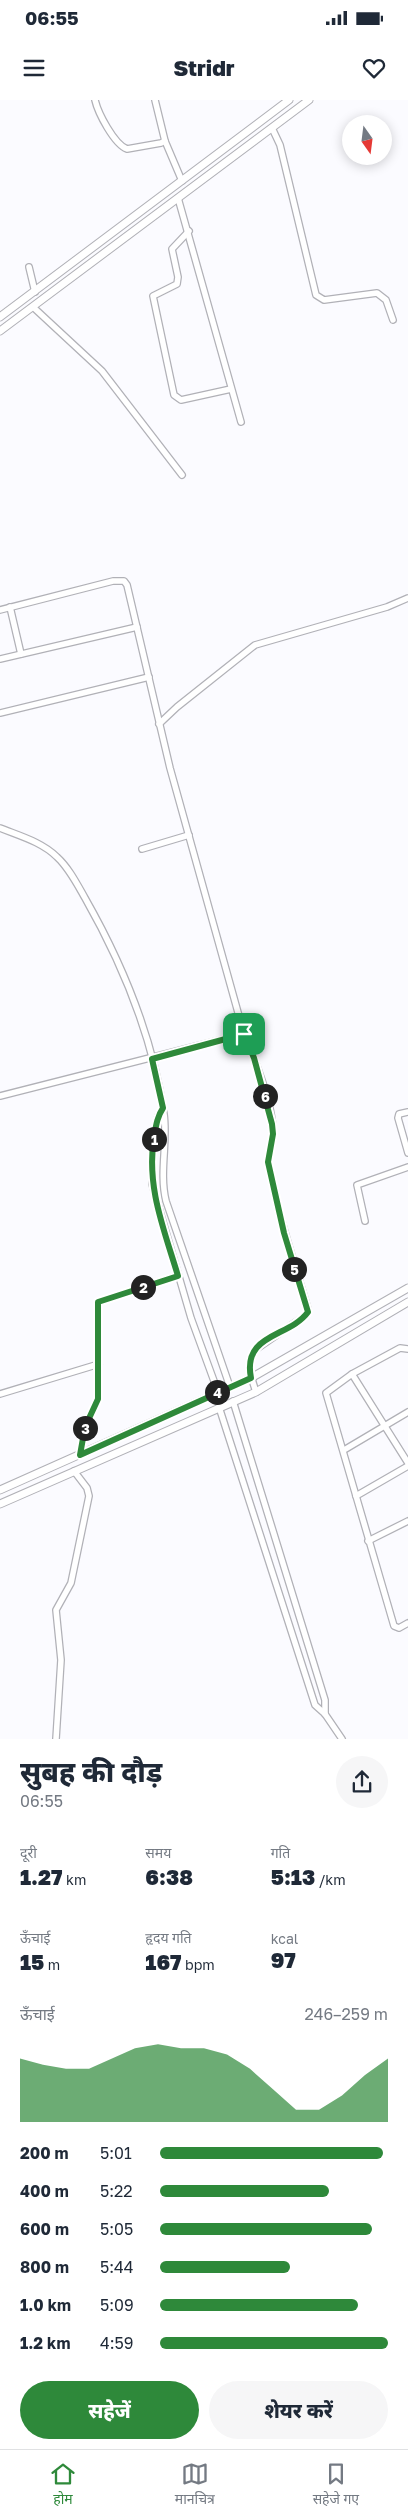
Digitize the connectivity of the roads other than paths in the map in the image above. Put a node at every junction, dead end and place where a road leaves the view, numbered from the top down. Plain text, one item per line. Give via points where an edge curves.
1 (94, 100) edge
2 (155, 100) edge
3 (289, 100) edge
4 (309, 100) edge
5 (272, 128) junction
6 (165, 140) junction
7 (182, 181) junction
8 (178, 198) junction
9 (189, 231) junction
10 (29, 267) dead end
11 (35, 292) junction
12 (33, 307) junction
13 (0, 318) edge
14 (393, 320) dead end
15 (0, 331) edge
16 (231, 389) junction
17 (241, 422) dead end
18 (182, 475) dead end
19 (408, 598) edge
20 (10, 607) junction
21 (0, 610) edge
22 (137, 627) junction
23 (21, 654) junction
24 (0, 660) edge
25 (149, 677) junction
26 (0, 712) edge
27 (160, 724) junction
28 (0, 828) edge
29 (189, 835) junction
30 (142, 848) dead end
31 (244, 1034) junction
32 (152, 1059) junction
33 (0, 1096) edge
34 (163, 1108) junction
35 (408, 1112) edge
36 (408, 1153) edge
37 (408, 1167) edge
38 (365, 1222) dead end
39 (178, 1276) junction
40 (408, 1288) edge
41 (408, 1302) edge
42 (408, 1349) edge
43 (99, 1364) junction
44 (352, 1374) junction
45 (251, 1378) junction
46 (230, 1387) junction
47 (218, 1392) junction
48 (256, 1392) junction
49 (0, 1394) edge
50 (233, 1401) junction
51 (219, 1407) junction
52 (408, 1412) edge
53 (384, 1427) junction
54 (344, 1450) junction
55 (80, 1455) junction
56 (408, 1464) edge
57 (74, 1472) junction
58 (0, 1490) edge
59 (356, 1496) junction
60 (0, 1504) edge
61 (408, 1521) edge
62 (368, 1542) junction
63 (408, 1623) edge
64 (325, 1714) junction
65 (56, 1739) edge
66 (342, 1739) edge

1 - 6 street via 98,113 123,148
2 - 6 street
3 - 7 street
4 - 5 street
5 - 8 street
5 - 14 street via 280,145 316,295 324,300 377,293 386,300
6 - 7 street
7 - 11 street
8 - 9 street
8 - 12 street
9 - 16 street
9 - 16 street via 172,249 177,284 153,296 174,395 181,400
10 - 11 street
11 - 13 street
12 - 15 street
12 - 18 street via 102,371
16 - 17 street
19 - 27 street via 255,645
20 - 21 street
20 - 22 street via 124,581
20 - 23 street
22 - 23 street
22 - 25 street
23 - 24 street
25 - 26 street
25 - 27 street
27 - 29 street
28 - 32 street via 37,842 57,856 68,869 104,932 129,989
29 - 30 street
29 - 31 street
31 - 32 street
31 - 45 street via 271,1119 273,1134 268,1162 284,1233 308,1309 306,1315 255,1350 249,1362
32 - 33 street
32 - 34 street
34 - 39 street via 158,1116 153,1143 152,1184
34 - 46 street via 164,1190
35 - 36 street via 398,1116
37 - 38 street via 357,1185
39 - 43 street via 99,1300
39 - 47 street
40 - 45 street
41 - 48 street
42 - 44 street via 400,1348
43 - 49 street
43 - 55 street via 98,1403 85,1427
44 - 53 street
44 - 54 street via 326,1393
45 - 46 street
45 - 48 street
46 - 47 street
47 - 55 street
48 - 50 street
50 - 51 street
50 - 64 street via 325,1700
51 - 57 street
51 - 64 street via 298,1656 317,1708
52 - 53 street
53 - 54 street
53 - 56 street
54 - 59 street
55 - 58 street
56 - 59 street
57 - 60 street
57 - 65 street via 87,1488 89,1496 71,1583 56,1610 61,1660
59 - 62 street
61 - 62 street
62 - 63 street via 394,1626 399,1628
64 - 66 street

